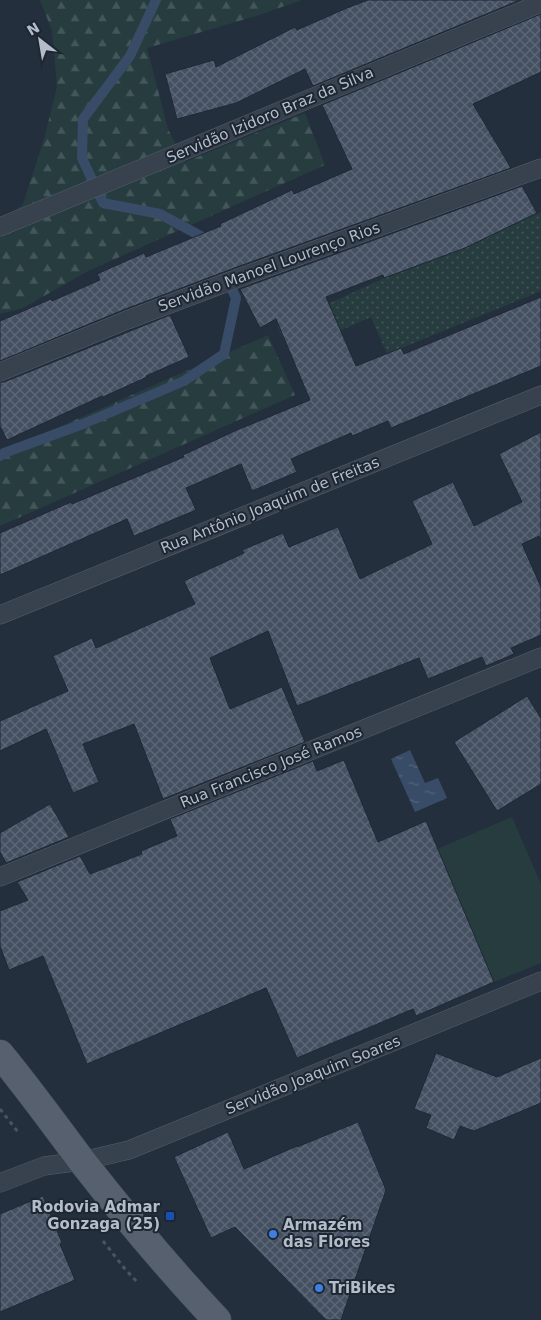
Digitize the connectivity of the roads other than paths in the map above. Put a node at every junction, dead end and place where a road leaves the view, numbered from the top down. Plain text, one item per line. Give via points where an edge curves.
1 (541, 3) edge
2 (541, 168) edge
3 (0, 227) edge
4 (0, 372) edge
5 (541, 395) edge
6 (0, 615) edge
7 (541, 657) edge
8 (0, 877) edge
9 (541, 981) edge
10 (0, 1054) edge
11 (82, 1161) junction
12 (0, 1184) edge
13 (217, 1320) edge

1 - 3 lane, Servidão Izidoro Braz da Silva
2 - 4 lane, Servidão Manoel Lourenço Rios via 241,277
5 - 6 lane, Rua Antônio Joaquim de Freitas
7 - 8 lane, Rua Francisco José Ramos
9 - 11 lane, Servidão Joaquim Soares via 129,1150
10 - 11 main road
11 - 12 lane, Servidão Joaquim Soares via 44,1166
11 - 13 main road

